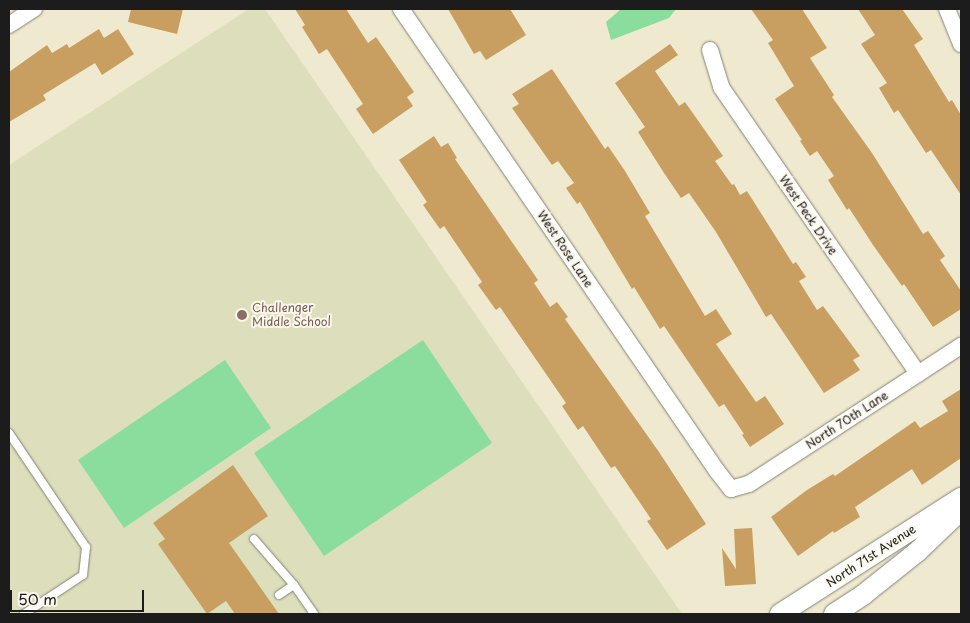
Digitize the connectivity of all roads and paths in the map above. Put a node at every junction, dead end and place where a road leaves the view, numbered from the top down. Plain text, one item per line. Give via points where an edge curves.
1 (34, 9) edge
2 (401, 9) edge
3 (947, 9) edge
4 (9, 25) edge
5 (961, 44) edge
6 (710, 50) dead end
7 (961, 346) edge
8 (918, 374) junction
9 (9, 433) edge
10 (731, 488) joint
11 (961, 498) edge
12 (961, 510) edge
13 (254, 539) dead end
14 (294, 584) junction
15 (278, 596) dead end
16 (24, 614) edge
17 (314, 614) edge
18 (780, 614) edge
19 (834, 614) edge

1 - 4 street
2 - 10 street, West Rose Lane
3 - 5 street
6 - 8 street, West Peck Drive via 721,87
7 - 8 street, North 70th Lane
8 - 10 street, North 70th Lane via 749,484
9 - 16 lane via 86,547 83,575
11 - 18 street, North 71st Avenue
12 - 19 street, North 71st Avenue via 917,552 863,596
13 - 14 lane
14 - 15 lane
14 - 17 lane

